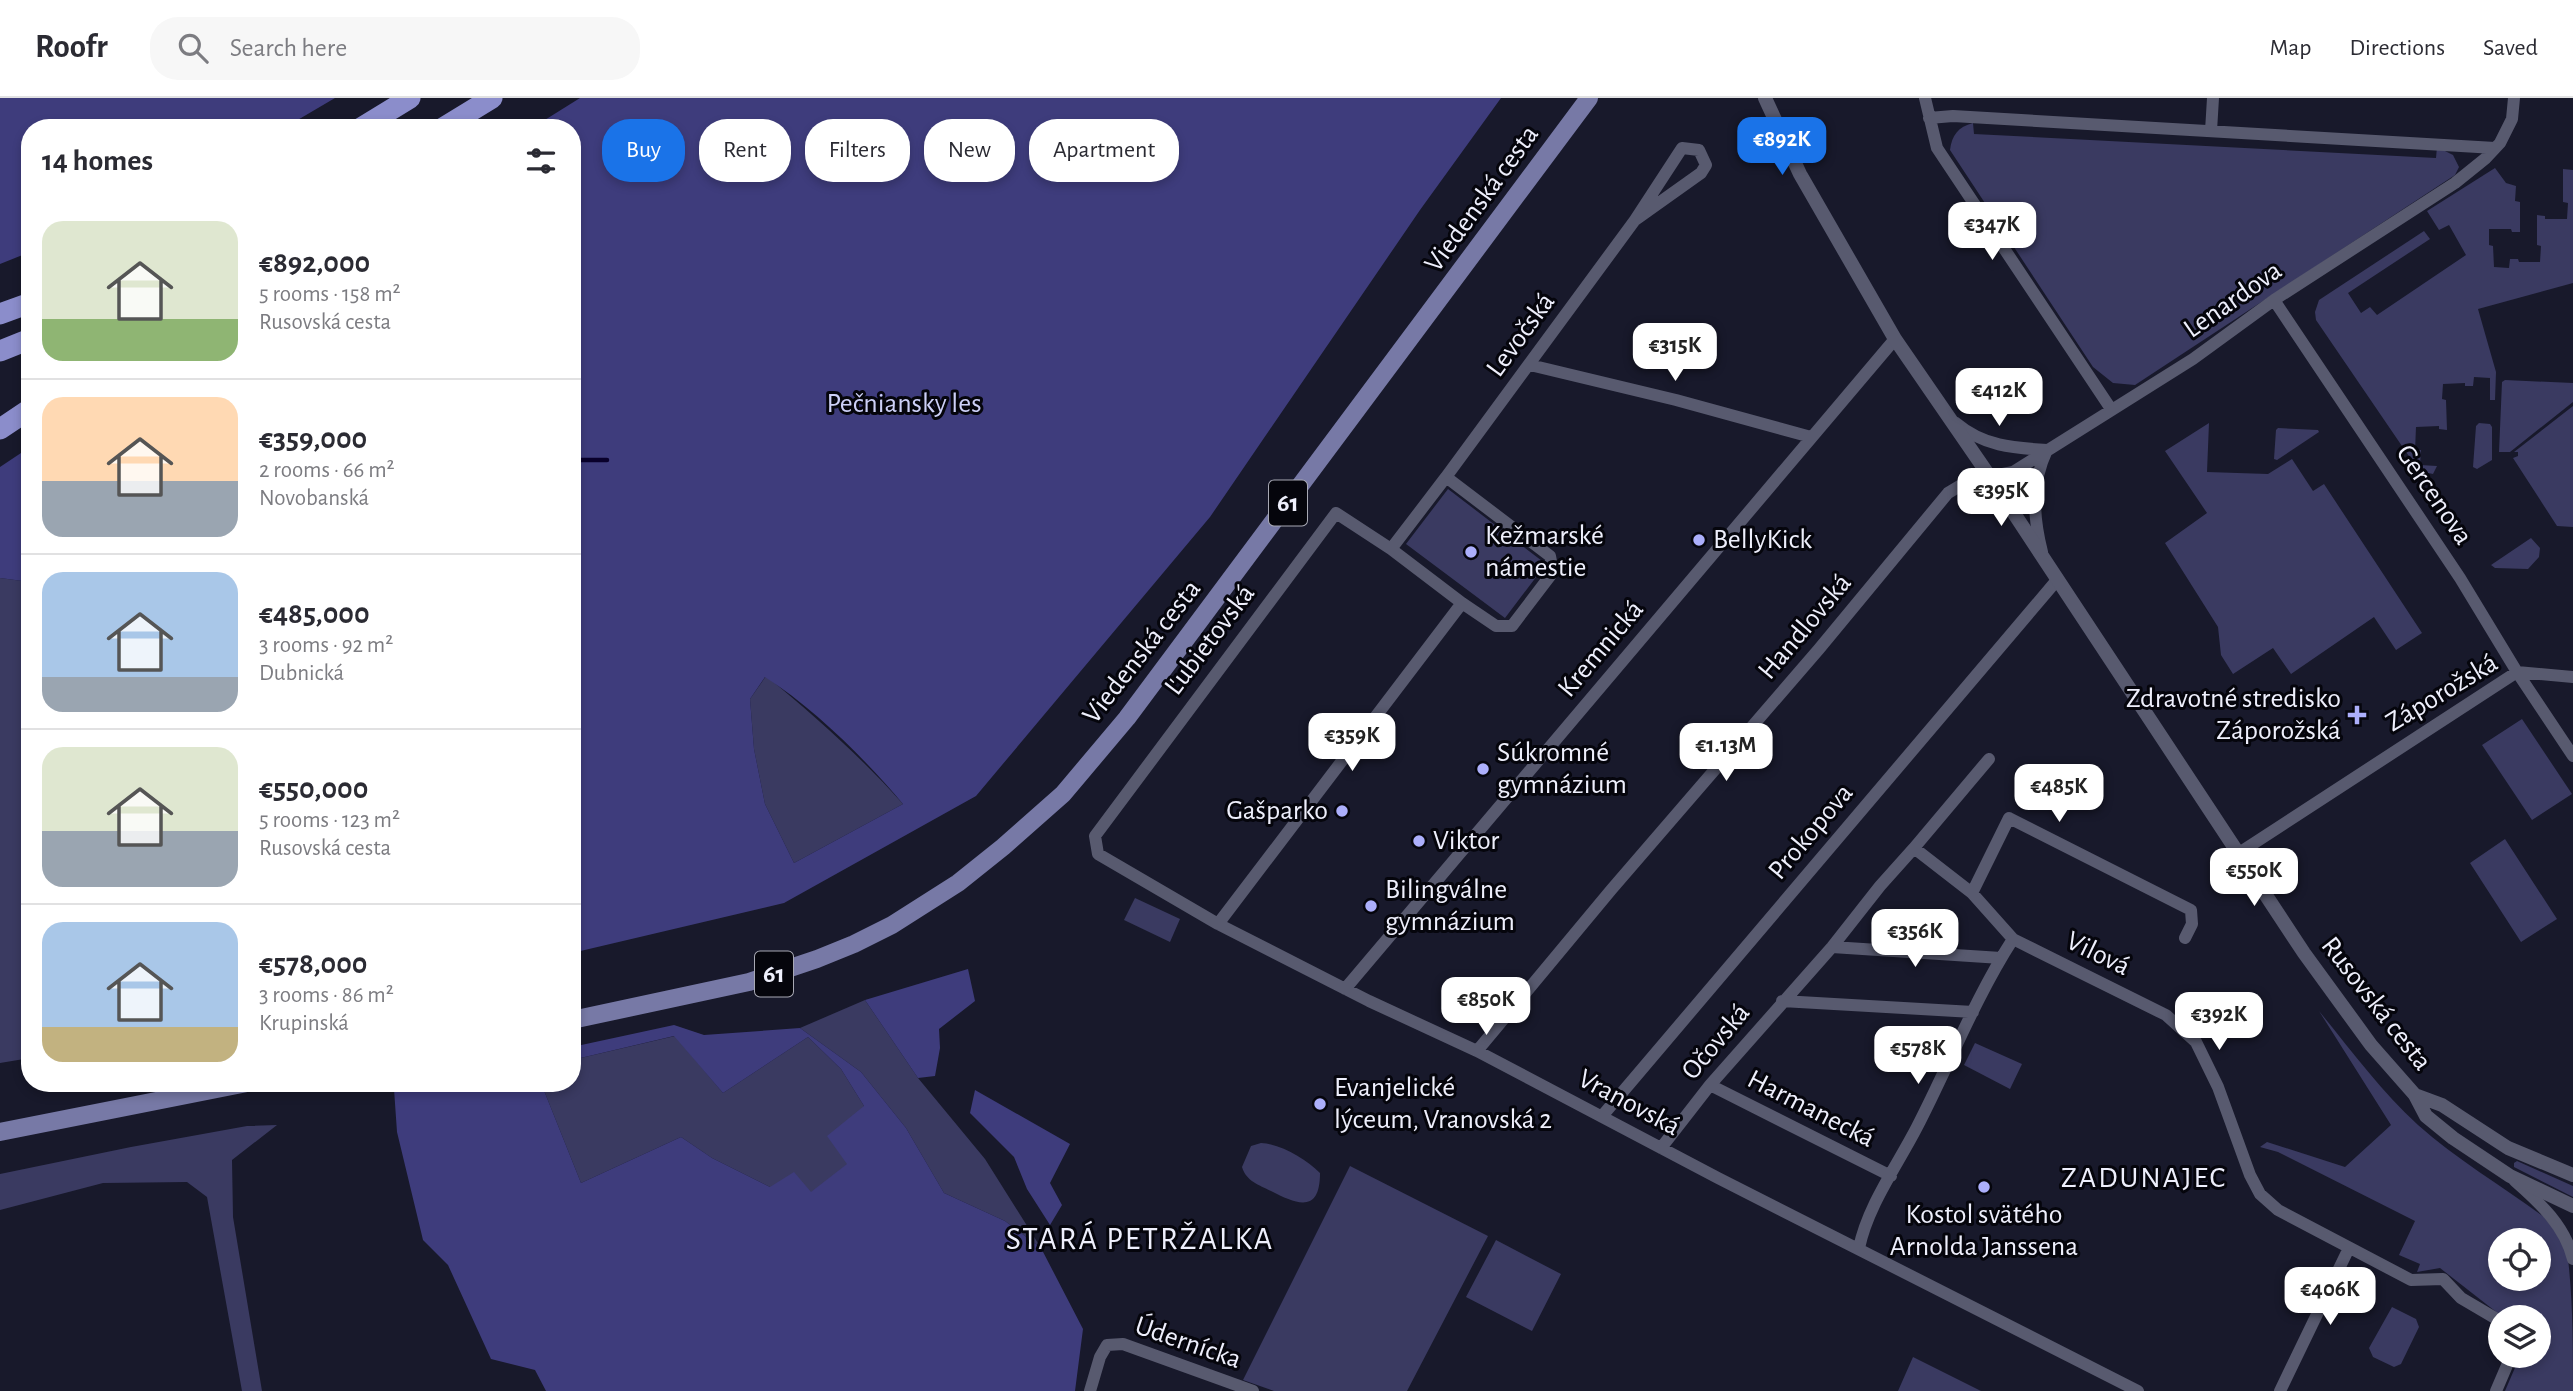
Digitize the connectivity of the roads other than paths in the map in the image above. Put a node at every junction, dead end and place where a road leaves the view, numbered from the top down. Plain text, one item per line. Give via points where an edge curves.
1 (410, 98) edge
2 (492, 98) edge
3 (1589, 98) edge
4 (1765, 98) edge
5 (1773, 98) edge
6 (1925, 98) edge
7 (2213, 98) edge
8 (2514, 98) edge
9 (1929, 118) junction
10 (376, 119) edge
11 (458, 119) edge
12 (1779, 129) junction
13 (2211, 131) junction
14 (2495, 148) junction
15 (1635, 220) junction
16 (2274, 300) junction
17 (21, 306) edge
18 (0, 314) edge
19 (1895, 339) junction
20 (21, 343) edge
21 (0, 351) edge
22 (1530, 365) junction
23 (2111, 409) junction
24 (1946, 414) junction
25 (21, 415) edge
26 (0, 429) edge
27 (1811, 438) junction
28 (2048, 450) junction
29 (1446, 477) junction
30 (1990, 477) junction
31 (1391, 549) junction
32 (2043, 558) junction
33 (2057, 580) junction
34 (1462, 603) junction
35 (2517, 673) junction
36 (2573, 677) edge
37 (2573, 756) edge
38 (1989, 759) dead end
39 (1914, 848) junction
40 (1098, 853) joint
41 (2239, 853) junction
42 (1972, 893) junction
43 (1218, 924) junction
44 (2013, 939) junction
45 (2185, 939) dead end
46 (1832, 947) junction
47 (2001, 958) junction
48 (1345, 989) junction
49 (1782, 1001) junction
50 (1973, 1012) junction
51 (581, 1018) edge
52 (1477, 1051) junction
53 (1710, 1086) junction
54 (202, 1092) edge
55 (2416, 1095) junction
56 (1603, 1115) junction
57 (0, 1132) edge
58 (1661, 1148) junction
59 (2573, 1175) edge
60 (1891, 1176) junction
61 (2510, 1176) junction
62 (2573, 1206) edge
63 (1859, 1248) junction
64 (2349, 1248) junction
65 (2573, 1259) edge
66 (2488, 1314) edge
67 (2506, 1368) edge
68 (1090, 1391) edge
69 (1253, 1391) edge
70 (2138, 1391) edge
71 (2280, 1391) edge
72 (2496, 1391) edge

1 - 10 highway
2 - 11 highway
3 - 51 main road, Viedenská cesta / 61 via 1135,707 1053,803 958,883 855,944 749,982
4 - 12 street, Rusovská cesta
5 - 12 street, Rusovská cesta
6 - 9 street
7 - 13 street
8 - 14 street, Lenardova via 2510,126
9 - 13 street
9 - 23 street via 1937,148
12 - 19 street, Rusovská cesta via 1818,209
13 - 14 street
14 - 16 street, Lenardova via 2447,189
15 - 15 street, Levočská via 1682,148 1699,150 1706,165 1701,173
15 - 22 street, Levočská
16 - 23 street, Lenardova via 2193,359
16 - 35 street, Gercenova via 2460,578
17 - 18 highway
19 - 24 street, Rusovská cesta
19 - 27 street, Kremnická
20 - 21 highway
22 - 27 street
22 - 29 street, Levočská
23 - 28 street, Lenardova
24 - 28 street via 1988,443
24 - 30 street, Rusovská cesta
25 - 26 highway
27 - 48 street, Kremnická
28 - 30 street, Lenardova via 2013,472
28 - 32 street via 2038,470 2034,503
29 - 31 street
29 - 34 street via 1550,556 1553,572 1512,626 1496,626
30 - 32 street, Rusovská cesta
30 - 52 street, Handlovská via 1968,481 1948,494
31 - 34 street
31 - 40 street, Ľubietovská via 1336,513 1095,836
32 - 33 street, Rusovská cesta
33 - 41 street, Rusovská cesta
33 - 56 street, Prokopova
34 - 43 street
35 - 36 street
35 - 37 street, Záporožská
35 - 41 street, Záporožská
38 - 39 street, Očovská
39 - 42 street, Vilová
39 - 46 street, Očovská
40 - 43 street, Vranovská
41 - 55 street, Rusovská cesta via 2371,1045
42 - 44 street, Vilová
42 - 45 street via 2009,818 2191,911 2192,924
43 - 48 street, Vranovská
44 - 47 street
44 - 64 street, Vilová via 2166,1015 2196,1042 2260,1194 2278,1210
46 - 47 street
46 - 49 street, Očovská
47 - 50 street
48 - 52 street, Vranovská
49 - 50 street, Očovská
49 - 53 street, Očovská
50 - 60 street
52 - 56 street, Vranovská
53 - 58 street, Očovská
53 - 60 street, Harmanecká
54 - 57 main road
55 - 59 street, Rusovská cesta via 2442,1105 2508,1148
55 - 61 street, Rusovská cesta via 2427,1116
56 - 58 street, Vranovská
58 - 63 street, Vranovská
60 - 63 street via 1863,1229
61 - 62 street, Rusovská cesta
61 - 65 street via 2556,1221
63 - 70 street, Vranovská
64 - 66 street, Vilová via 2411,1280 2443,1279 2461,1298
64 - 71 street
67 - 72 street
68 - 69 street, Údernícka via 1107,1345 1123,1344

